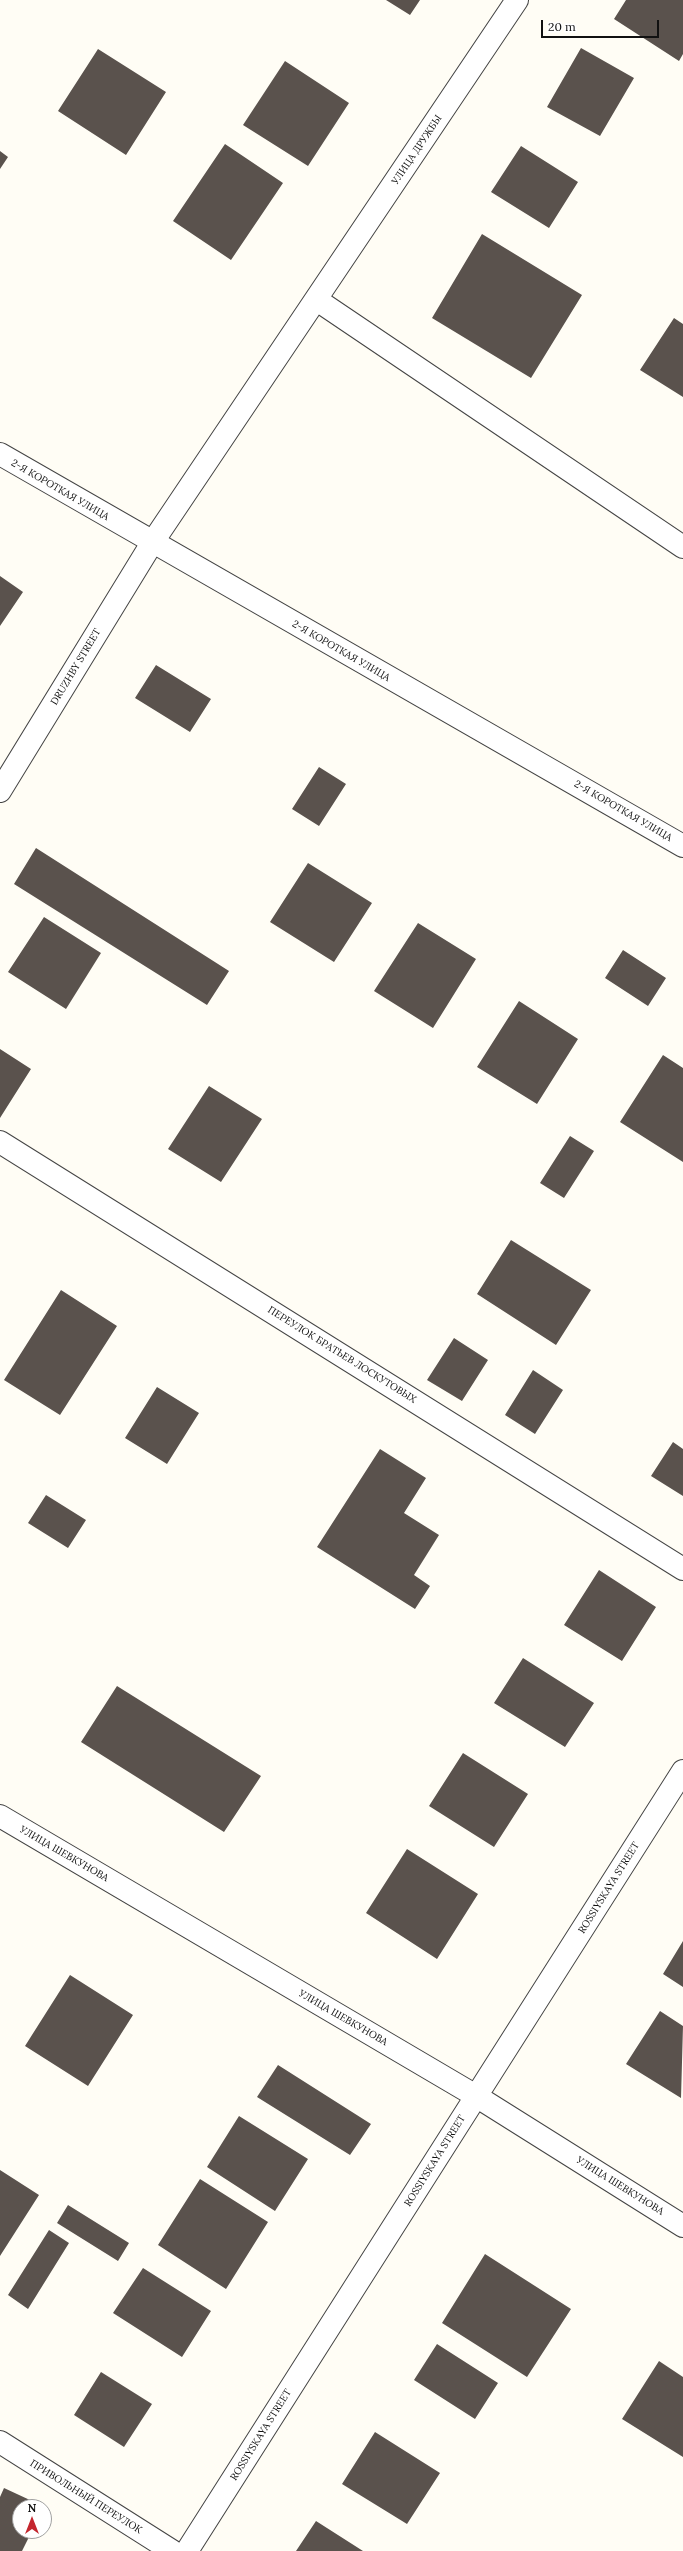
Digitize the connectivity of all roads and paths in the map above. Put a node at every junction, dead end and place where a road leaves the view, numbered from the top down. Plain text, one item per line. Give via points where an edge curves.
1 (517, 0) edge
2 (317, 300) junction
3 (0, 454) edge
4 (152, 543) junction
5 (683, 547) edge
6 (0, 791) edge
7 (683, 846) edge
8 (0, 1142) edge
9 (683, 1569) edge
10 (683, 1771) edge
11 (0, 1816) edge
12 (476, 2096) junction
13 (683, 2226) edge
14 (0, 2442) edge
15 (172, 2551) edge
16 (187, 2551) edge

1 - 2 street, УЛИЦА ДРУЖБЫ
2 - 4 street, УЛИЦА ДРУЖБЫ
2 - 5 street
3 - 4 street, 2-Я КОРОТКАЯ УЛИЦА
4 - 6 street, DRUZHBY STREET
4 - 7 street, 2-Я КОРОТКАЯ УЛИЦА
8 - 9 street, ПЕРЕУЛОК БРАТЬЕВ ЛОСКУТОВЫХ
10 - 12 street, ROSSIYSKAYA STREET
11 - 12 street, УЛИЦА ШЕВКУНОВА
12 - 13 street, УЛИЦА ШЕВКУНОВА
12 - 16 street, ROSSIYSKAYA STREET
14 - 15 street, ПРИВОЛЬНЫЙ ПЕРЕУЛОК

